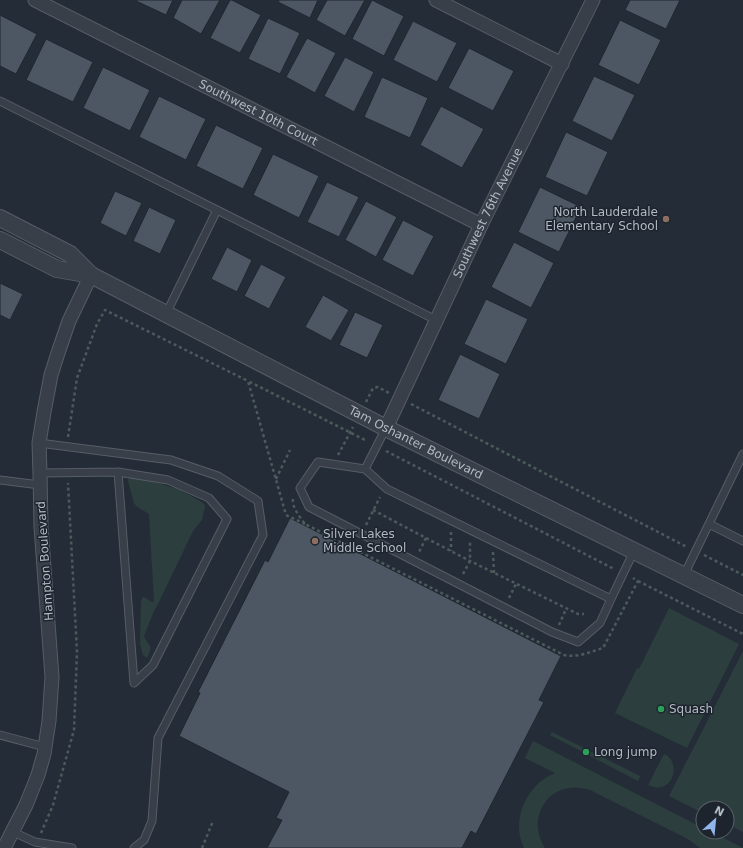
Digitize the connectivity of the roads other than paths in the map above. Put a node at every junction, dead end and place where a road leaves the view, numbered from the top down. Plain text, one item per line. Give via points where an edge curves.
1 (35, 0) edge
2 (436, 0) edge
3 (593, 0) edge
4 (562, 64) junction
5 (0, 101) edge
6 (216, 210) junction
7 (0, 218) edge
8 (481, 225) junction
9 (0, 240) edge
10 (91, 275) junction
11 (166, 314) junction
12 (436, 320) junction
13 (386, 428) junction
14 (39, 443) junction
15 (743, 454) edge
16 (365, 469) junction
17 (118, 472) junction
18 (40, 479) junction
19 (0, 480) edge
20 (709, 524) junction
21 (743, 541) edge
22 (634, 551) junction
23 (684, 575) junction
24 (611, 599) junction
25 (743, 604) edge
26 (0, 735) edge
27 (45, 747) junction
28 (12, 832) junction
29 (4, 848) edge
30 (72, 848) edge
31 (134, 848) edge

1 - 8 street, Southwest 10th Court
2 - 4 street
3 - 4 street, Southwest 76th Avenue
4 - 8 street, Southwest 76th Avenue
5 - 6 lane
6 - 11 lane
6 - 12 lane
7 - 10 street, Tam Oshanter Boulevard via 70,254
8 - 12 street, Southwest 76th Avenue
9 - 10 street, Tam Oshanter Boulevard via 57,269
10 - 11 street, Tam Oshanter Boulevard
10 - 14 street, Hampton Boulevard via 69,321 51,374
11 - 13 street, Tam Oshanter Boulevard
12 - 13 street, Southwest 76th Avenue
13 - 16 lane
13 - 22 street, Tam Oshanter Boulevard
14 - 18 street, Hampton Boulevard
14 - 31 lane via 171,460 218,476 258,501 263,535 158,738 152,820 144,840
15 - 20 lane
16 - 24 lane via 388,489
16 - 24 lane via 318,462 300,488 309,506 552,632 578,642 600,623
17 - 17 lane via 132,659 134,683 153,665 226,519 209,498 168,480
17 - 18 lane via 68,473
18 - 19 lane
18 - 27 street, Hampton Boulevard via 52,677
20 - 21 lane
20 - 23 lane
22 - 23 street, Tam Oshanter Boulevard
22 - 24 lane
23 - 25 street, Tam Oshanter Boulevard
26 - 27 lane
27 - 28 street, Hampton Boulevard via 38,775
28 - 29 street, Hampton Boulevard
28 - 30 lane via 37,842

